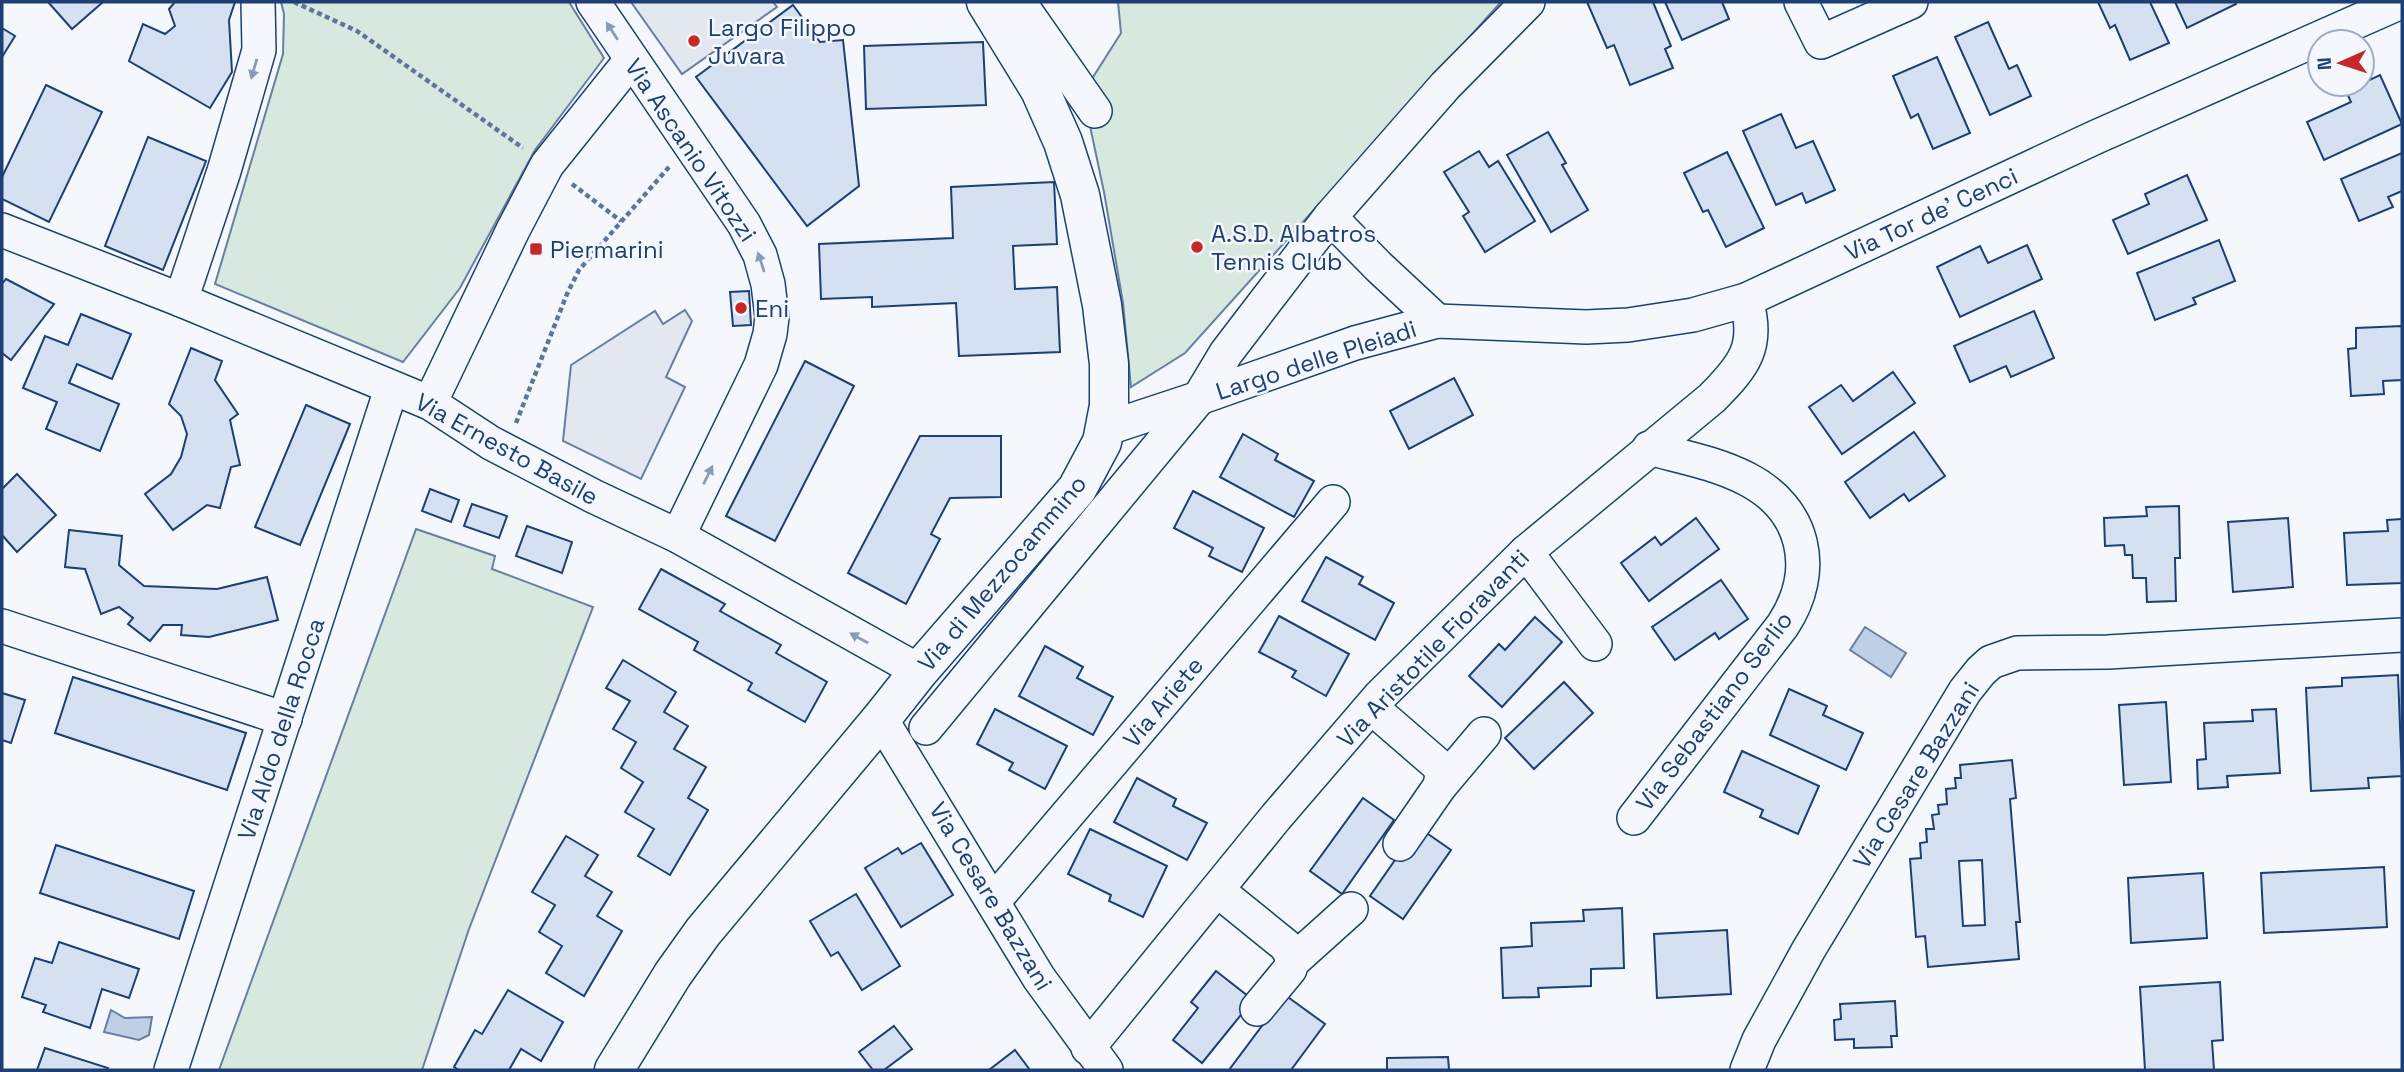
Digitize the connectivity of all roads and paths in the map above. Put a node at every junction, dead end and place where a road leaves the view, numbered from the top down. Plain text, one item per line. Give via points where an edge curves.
1 (258, 2) edge
2 (295, 2) edge
3 (593, 2) edge
4 (986, 2) edge
5 (1019, 2) edge
6 (1528, 2) edge
7 (1801, 2) edge
8 (1911, 2) edge
9 (2401, 2) edge
10 (631, 60) junction
11 (1095, 111) dead end
12 (689, 144) junction
13 (547, 165) junction
14 (1330, 217) junction
15 (621, 221) junction
16 (2, 230) edge
17 (181, 300) junction
18 (1746, 300) junction
19 (1437, 321) junction
20 (391, 388) junction
21 (1199, 398) junction
22 (430, 403) junction
23 (1105, 429) junction
24 (1649, 448) junction
25 (506, 450) junction
26 (1333, 502) dead end
27 (678, 536) junction
28 (1526, 552) junction
29 (2, 626) edge
30 (2402, 635) edge
31 (1595, 644) dead end
32 (919, 671) junction
33 (1371, 707) junction
34 (285, 719) junction
35 (881, 719) junction
36 (926, 728) dead end
37 (1484, 734) dead end
38 (1440, 786) junction
39 (1634, 818) dead end
40 (1400, 844) dead end
41 (1217, 890) junction
42 (993, 902) junction
43 (1352, 909) dead end
44 (1293, 962) junction
45 (1257, 1009) dead end
46 (1097, 1059) edge
47 (172, 1070) edge
48 (614, 1070) edge
49 (1747, 1070) edge

1 -> 17 street via 259,50
2 - 13 path via 358,31
10 -> 3 street, Via Ascanio Vitozzi
4 - 23 main road, Via di Mezzocammino via 1040,90 1080,195 1107,339 1110,388
5 - 11 street
6 - 14 street via 1445,86
7 - 8 street via 1821,42
9 - 18 street, Via Tor de' Cenci
10 - 12 street, Via Ascanio Vitozzi
10 - 13 street
12 - 15 path
27 -> 12 street, Via Ascanio Vitozzi via 761,365 772,317 760,255 724,192
13 - 15 path
13 - 22 street
14 - 19 street, Largo delle Pleiadi
14 - 21 street, Largo delle Pleiadi via 1226,353
15 - 25 path via 572,282
16 - 17 street, Via Ernesto Basile
17 - 20 street, Via Ernesto Basile
18 - 19 street, Via Tor de' Cenci via 1693,315 1628,325
18 - 24 street, Via Aristotile Fioravanti via 1752,332 1740,366 1713,398
19 - 21 street, Largo delle Pleiadi via 1355,342
20 - 22 street, Via Ernesto Basile
20 - 34 street, Via Aldo della Rocca
21 - 23 street, Largo delle Pleiadi
21 - 36 street, Via di Mezzocammino
22 - 25 street, Via Ernesto Basile
23 - 32 main road, Via di Mezzocammino via 1096,457 1077,489
24 - 28 street, Via Aristotile Fioravanti
24 - 39 street, Via Sebastiano Serlio via 1722,468 1752,482 1791,518 1803,561 1800,587 1788,617
25 - 27 street, Via Ernesto Basile
26 - 42 street, Via Ariete
32 -> 27 street, Via Ernesto Basile
28 - 31 street
28 - 33 street, Via Aristotile Fioravanti
29 - 34 street
30 - 49 street, Via Cesare Bazzani via 2108,652 2025,652 1991,663 1971,683 1816,937
32 - 35 main road, Via di Mezzocammino
33 - 38 street via 1438,765
33 - 41 street, Via Aristotile Fioravanti
34 - 47 street, Via Aldo della Rocca
35 - 42 street, Via Cesare Bazzani
35 - 48 main road, Via di Mezzocammino via 692,946
37 - 38 street
38 - 40 street
41 - 44 street via 1285,945
41 - 46 street, Via Aristotile Fioravanti
42 - 46 street, Via Cesare Bazzani via 1039,978
43 - 44 street
44 - 45 street

